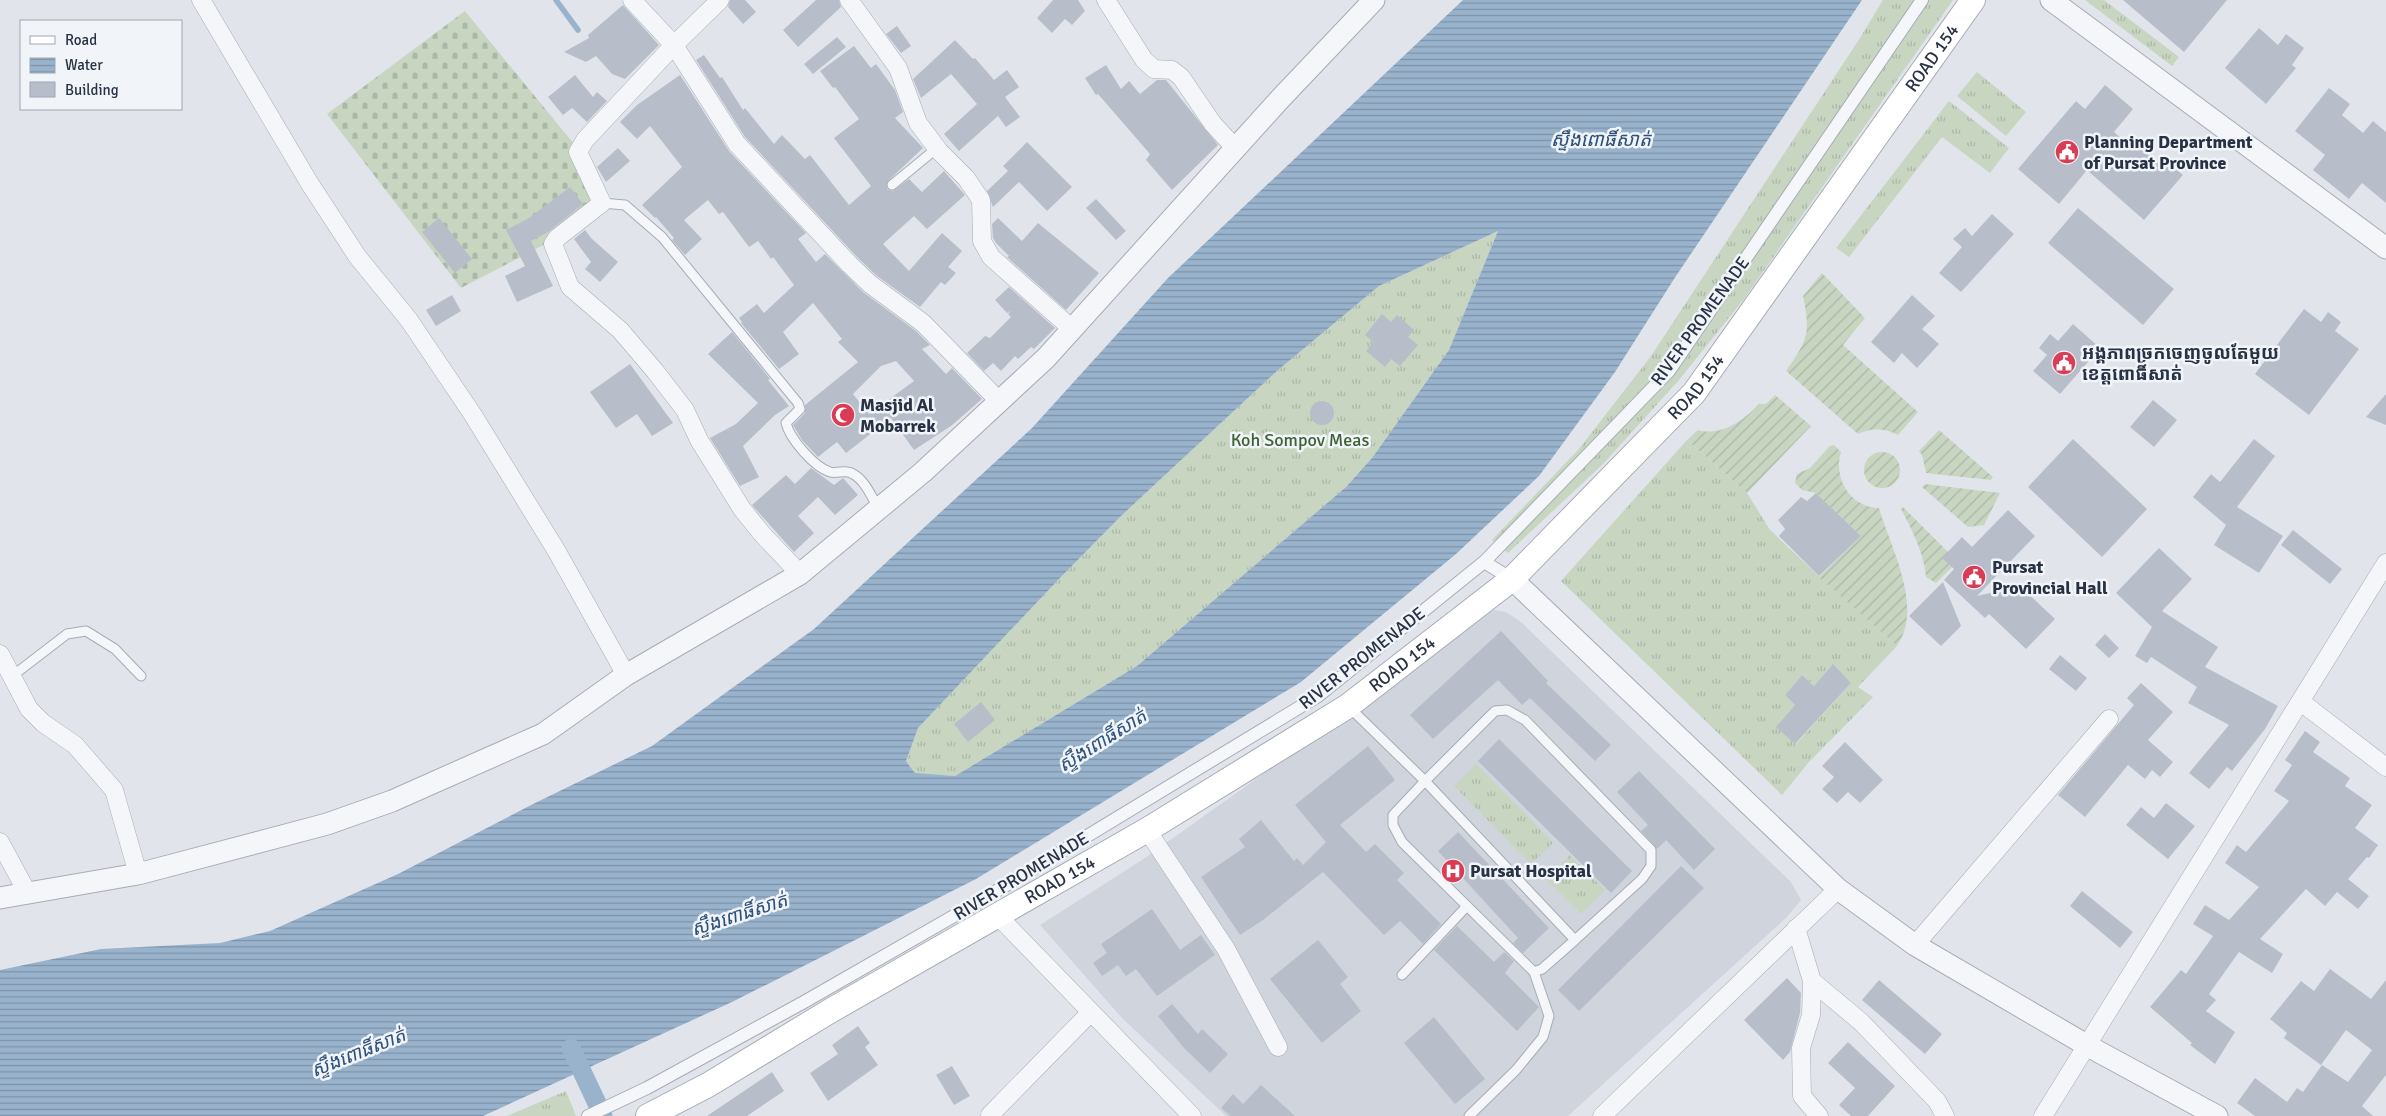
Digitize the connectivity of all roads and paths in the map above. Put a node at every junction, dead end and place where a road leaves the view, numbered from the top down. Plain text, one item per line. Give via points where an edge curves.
1 (201, 0) edge
2 (632, 0) edge
3 (720, 0) edge
4 (849, 0) edge
5 (1106, 0) edge
6 (1374, 0) edge
7 (1922, 0) edge
8 (1973, 0) edge
9 (2051, 0) edge
10 (674, 45) junction
11 (937, 148) junction
12 (1236, 149) junction
13 (892, 185) dead end
14 (602, 203) junction
15 (2386, 248) edge
16 (1071, 328) junction
17 (1000, 402) junction
18 (880, 509) junction
19 (1484, 562) junction
20 (2386, 564) edge
21 (800, 574) junction
22 (1512, 579) junction
23 (0, 654) edge
24 (626, 675) junction
25 (141, 676) dead end
26 (11, 677) junction
27 (2301, 702) junction
28 (1348, 706) junction
29 (2109, 719) dead end
30 (2386, 767) edge
31 (1425, 781) junction
32 (1148, 830) junction
33 (0, 842) edge
34 (138, 874) junction
35 (1838, 889) junction
36 (28, 894) junction
37 (0, 898) edge
38 (1467, 906) junction
39 (998, 916) junction
40 (1796, 928) junction
41 (1575, 940) junction
42 (1915, 945) junction
43 (1534, 972) junction
44 (1402, 975) dead end
45 (1812, 981) junction
46 (1091, 1012) junction
47 (2088, 1046) junction
48 (1278, 1047) dead end
49 (653, 1115) edge
50 (990, 1115) edge
51 (588, 1116) edge
52 (1192, 1116) edge
53 (1469, 1116) edge
54 (1602, 1116) edge
55 (1819, 1116) edge
56 (1945, 1116) edge
57 (2044, 1116) edge
58 (2217, 1116) edge

1 - 24 street via 310,184 357,256 409,320 473,415 556,550
2 - 10 street
3 - 10 street
4 - 11 street via 898,68 918,123
5 - 12 street via 1144,60 1154,69 1172,70 1181,77 1213,124
6 - 12 street
7 - 19 street, RIVER PROMENADE via 1669,371
8 - 22 main road, ROAD 154 via 1694,393
9 - 15 street
10 - 14 street via 585,140 578,152
10 - 17 street via 737,144 849,264 870,284 923,323
11 - 13 lane
11 - 16 street via 966,178 981,200 982,241 992,257
12 - 16 street
14 - 18 lane via 625,205 662,237 798,403 800,409 786,423 807,456 830,472 854,474
14 - 21 street via 553,244 570,287 620,330 655,371 685,410 699,440 742,509
16 - 17 street via 1046,358
17 - 18 street
18 - 21 street
19 - 22 street
19 - 51 street, RIVER PROMENADE via 1318,696 980,901 804,1002 636,1094
20 - 27 street
21 - 24 street
22 - 28 main road, ROAD 154
22 - 35 street
23 - 26 street
24 - 34 street via 543,734 400,797 327,824
25 - 26 lane via 115,648 86,631 67,634
26 - 34 street via 29,708 43,723 75,745 114,790
27 - 30 street
27 - 47 street
28 - 31 lane
28 - 32 main road, ROAD 154
29 - 42 street
31 - 38 lane via 1393,815 1393,825 1402,842
31 - 41 lane
31 - 41 lane via 1495,711 1507,710 1525,720 1634,830 1651,850 1651,866 1642,879
32 - 39 main road, ROAD 154
32 - 48 street via 1226,949
33 - 36 street
34 - 36 street
35 - 40 street
35 - 42 street
36 - 37 street
38 - 43 lane
38 - 44 lane
39 - 46 street
39 - 49 main road, ROAD 154 via 830,1011 678,1106
40 - 45 street
40 - 54 street
41 - 43 lane via 1542,969
42 - 47 street
43 - 53 lane via 1549,1016 1542,1037 1516,1070
45 - 55 street via 1811,1015 1801,1048 1802,1096
45 - 56 street via 1861,1022 1937,1101
46 - 50 street
46 - 52 street
47 - 57 street
47 - 58 street

